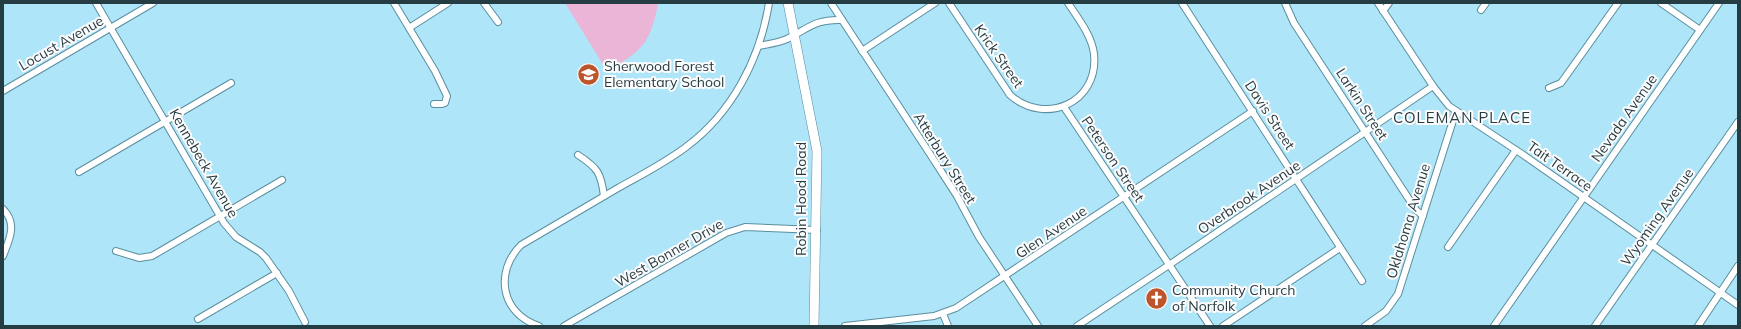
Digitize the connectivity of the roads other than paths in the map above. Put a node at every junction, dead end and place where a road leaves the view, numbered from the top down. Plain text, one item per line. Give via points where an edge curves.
1 (96, 3) edge
2 (153, 3) edge
3 (394, 3) edge
4 (448, 3) edge
5 (484, 3) edge
6 (769, 3) edge
7 (788, 3) edge
8 (831, 3) edge
9 (935, 3) edge
10 (949, 3) edge
11 (1068, 3) edge
12 (1182, 3) edge
13 (1285, 3) edge
14 (1378, 3) edge
15 (1389, 3) edge
16 (1486, 3) edge
17 (1618, 3) edge
18 (1661, 3) edge
19 (1719, 3) edge
20 (1482, 10) dead end
21 (1383, 11) junction
22 (842, 20) junction
23 (498, 22) dead end
24 (111, 28) junction
25 (409, 28) junction
26 (1700, 30) junction
27 (795, 34) junction
28 (759, 46) junction
29 (862, 51) junction
30 (231, 83) dead end
31 (1433, 86) junction
32 (1549, 88) dead end
33 (3, 91) edge
34 (434, 104) dead end
35 (1064, 107) junction
36 (1253, 111) junction
37 (1456, 111) junction
38 (166, 121) junction
39 (1738, 122) edge
40 (1366, 132) junction
41 (1516, 150) junction
42 (578, 155) dead end
43 (79, 172) dead end
44 (1297, 179) junction
45 (282, 180) dead end
46 (604, 196) junction
47 (1584, 197) junction
48 (1124, 198) junction
49 (3, 209) edge
50 (220, 216) junction
51 (1423, 216) junction
52 (816, 230) junction
53 (1652, 245) junction
54 (1448, 247) dead end
55 (1340, 248) junction
56 (116, 251) dead end
57 (3, 256) edge
58 (1170, 265) junction
59 (1738, 266) edge
60 (277, 273) junction
61 (1005, 277) junction
62 (1362, 281) dead end
63 (1720, 293) junction
64 (1738, 305) edge
65 (943, 314) junction
66 (198, 319) dead end
67 (305, 322) dead end
68 (539, 326) edge
69 (564, 326) edge
70 (814, 326) edge
71 (845, 326) edge
72 (948, 326) edge
73 (1038, 326) edge
74 (1077, 326) edge
75 (1210, 326) edge
76 (1223, 326) edge
77 (1365, 326) edge
78 (1494, 326) edge
79 (1595, 326) edge
80 (1698, 326) edge

1 - 24 street, Kennebeck Avenue
2 - 24 street, Locust Avenue
3 - 25 street
4 - 25 street
5 - 23 street
6 - 28 street
7 - 27 street, Robin Hood Road
8 - 22 street, Atterbury Street
9 - 29 street
10 - 35 street, Krick Street via 1010,95 1030,107
11 - 35 street, Peterson Street via 1090,38 1094,66 1083,92 1075,101
12 - 36 street, Davis Street
13 - 40 street, Larkin Street via 1294,23
14 - 21 street, Tait Terrace
15 - 21 street
16 - 20 street
17 - 32 street via 1561,83
18 - 26 street
19 - 26 street, Nevada Avenue
21 - 31 street, Tait Terrace
22 - 27 street via 816,22
22 - 29 street, Atterbury Street
24 - 33 street, Locust Avenue
24 - 38 street, Kennebeck Avenue
25 - 34 street via 447,96 445,103
26 - 47 street, Nevada Avenue
27 - 28 street
27 - 52 street, Robin Hood Road via 818,151
28 - 46 street via 744,80 728,104 702,134 672,157
29 - 61 street, Atterbury Street via 953,190
30 - 38 street
31 - 37 street, Tait Terrace via 1441,98
31 - 40 street, Overbrook Avenue
35 - 48 street, Peterson Street
36 - 44 street, Davis Street
36 - 48 street, Glen Avenue
37 - 41 street, Tait Terrace
37 - 51 street, Oklahoma Avenue
38 - 43 street
38 - 50 street, Kennebeck Avenue
39 - 53 street, Wyoming Avenue
40 - 44 street, Overbrook Avenue
40 - 51 street, Larkin Street via 1416,210
41 - 47 street, Tait Terrace
41 - 54 street
42 - 46 street via 599,172
44 - 55 street, Davis Street
44 - 58 street, Overbrook Avenue
45 - 50 street
46 - 68 street via 521,245 510,258 505,279 510,302 522,318
47 - 53 street, Tait Terrace
47 - 78 street, Nevada Avenue
48 - 58 street, Peterson Street
48 - 61 street, Glen Avenue
49 - 57 street via 11,220 12,232
50 - 56 street via 152,256 139,258
50 - 60 street, Kennebeck Avenue via 236,237 260,252
51 - 77 street, Oklahoma Avenue via 1398,294 1386,311
52 - 69 street, West Bonner Drive via 745,227 735,229
52 - 70 street, Robin Hood Road
53 - 63 street, Tait Terrace
53 - 79 street, Wyoming Avenue
55 - 62 street, Davis Street
55 - 76 street
58 - 74 street, Overbrook Avenue
58 - 75 street, Peterson Street
59 - 63 street
60 - 66 street
60 - 67 street, Kennebeck Avenue
61 - 65 street, Glen Avenue
61 - 73 street, Atterbury Street
63 - 64 street, Tait Terrace
63 - 80 street
65 - 71 street, Glen Avenue
65 - 72 street

